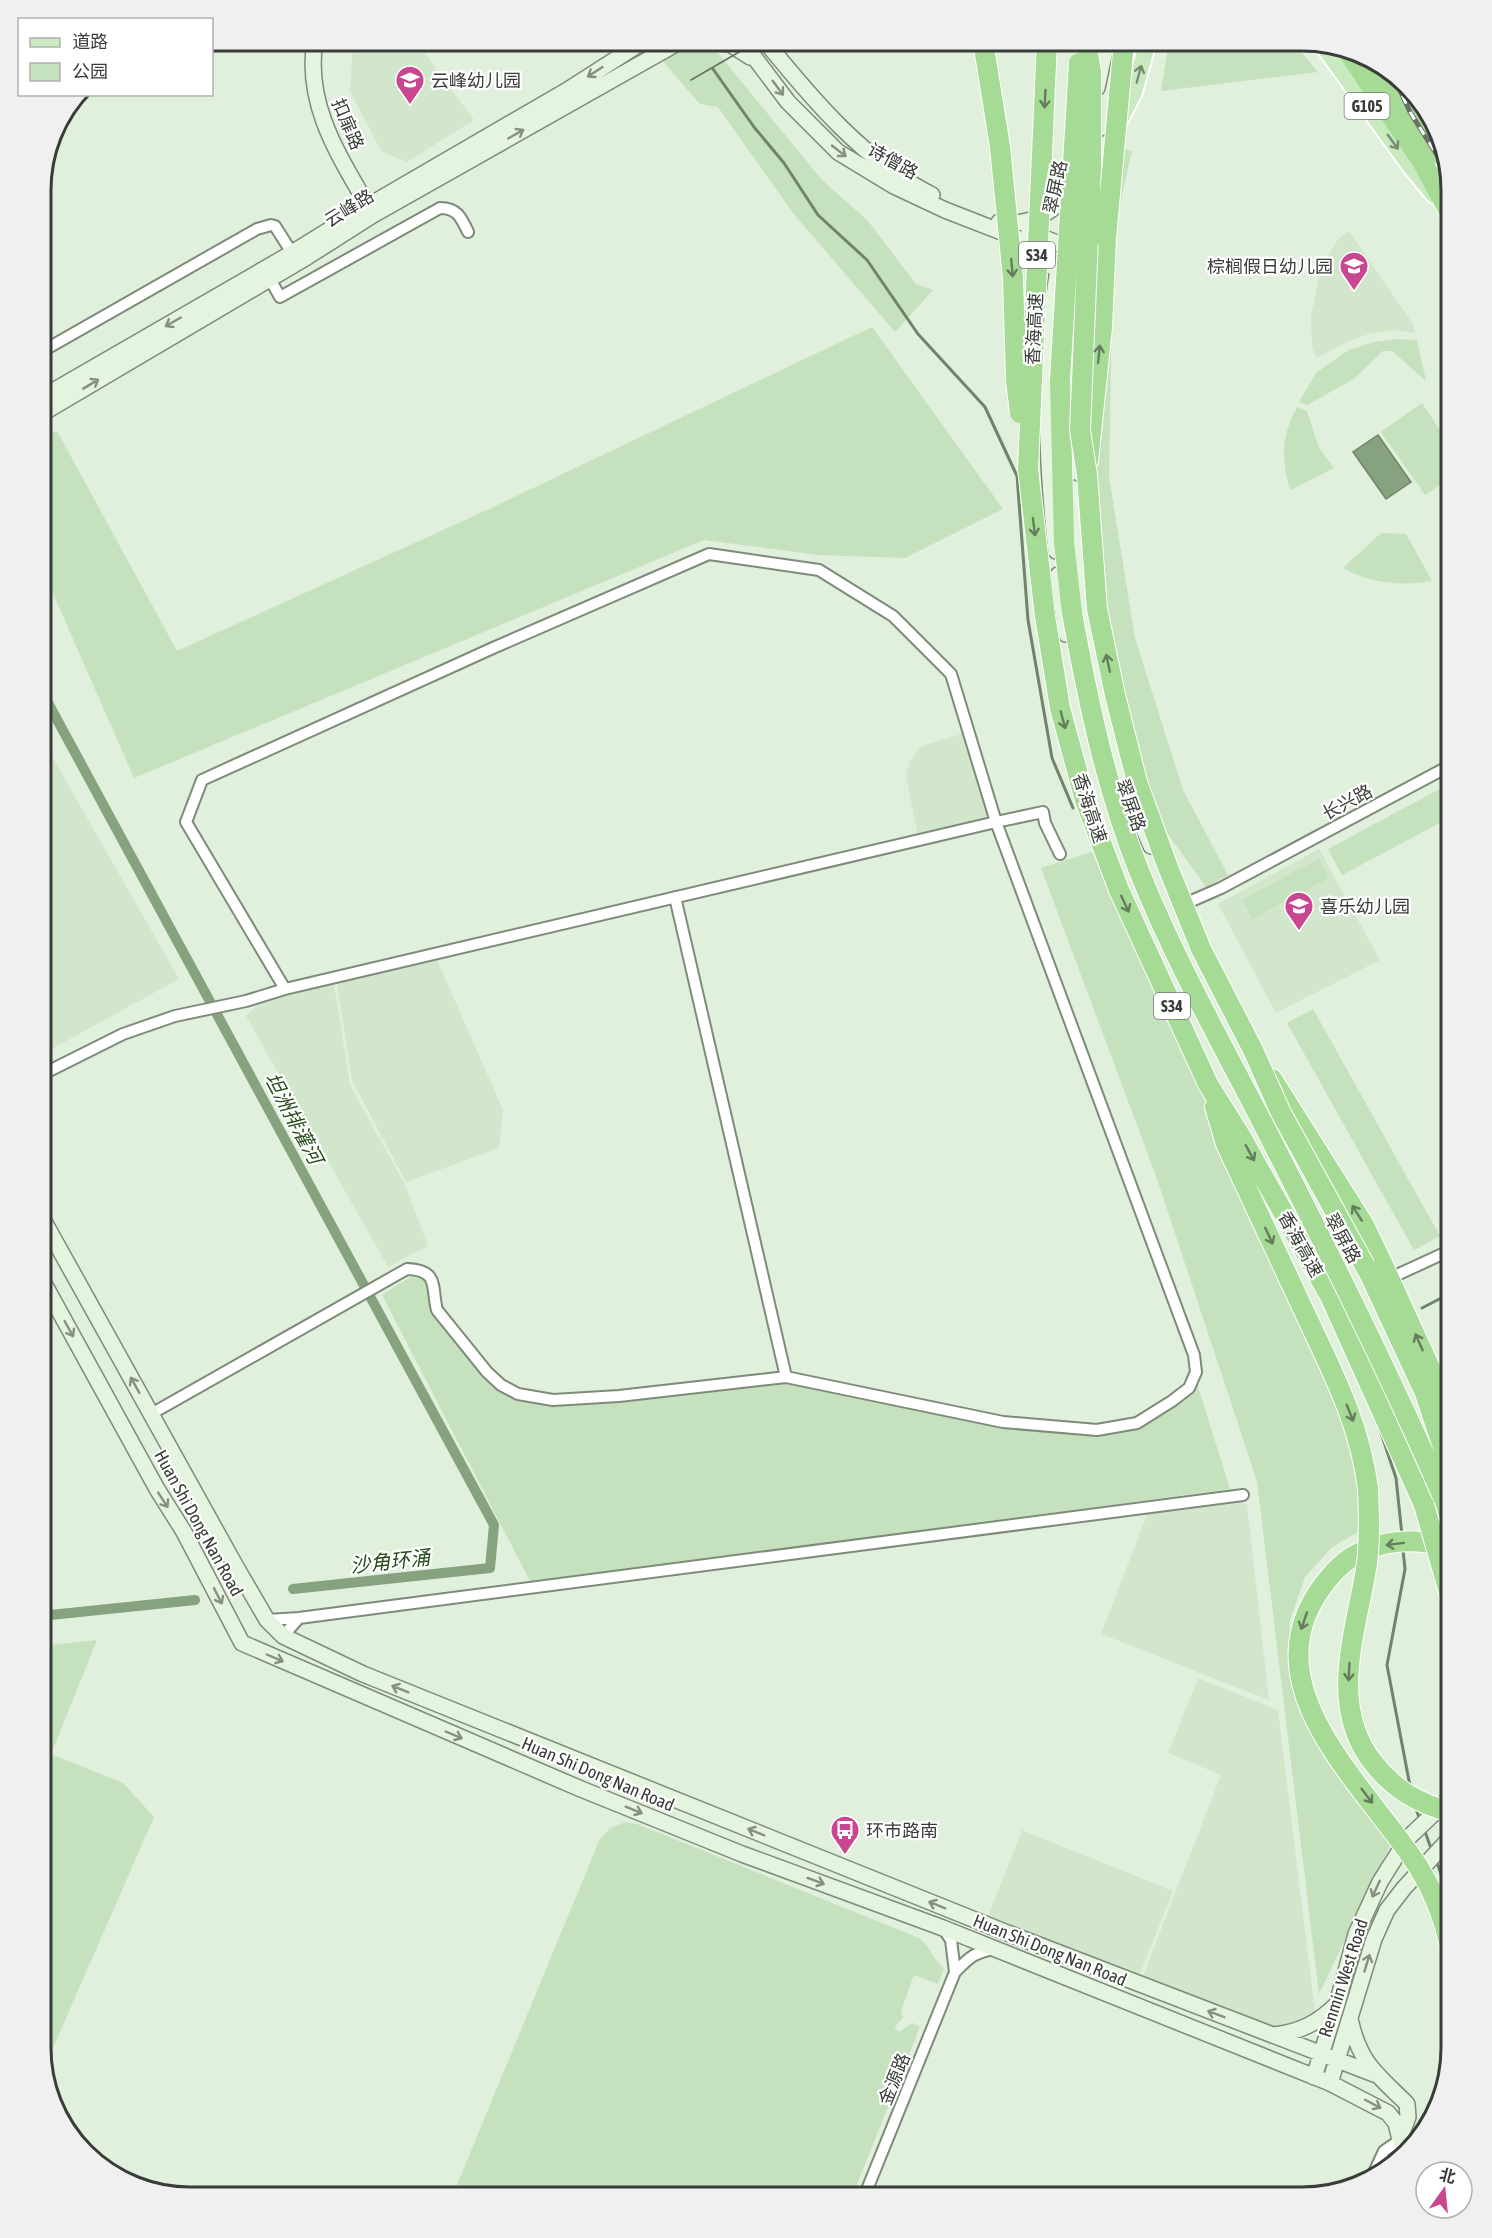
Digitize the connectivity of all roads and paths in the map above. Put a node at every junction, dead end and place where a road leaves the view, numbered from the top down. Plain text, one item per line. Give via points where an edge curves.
1 (314, 51) edge
2 (628, 51) edge
3 (662, 51) edge
4 (740, 51) edge
5 (750, 51) edge
6 (773, 51) edge
7 (779, 51) edge
8 (985, 51) edge
9 (1047, 51) edge
10 (1079, 51) edge
11 (1088, 51) edge
12 (1105, 51) edge
13 (1123, 51) edge
14 (1130, 51) edge
15 (1145, 51) edge
16 (1329, 54) edge
17 (781, 60) junction
18 (1355, 62) edge
19 (760, 64) junction
20 (1390, 83) edge
21 (1431, 141) edge
22 (1107, 142) junction
23 (1074, 189) junction
24 (1441, 196) edge
25 (1441, 203) edge
26 (1094, 207) junction
27 (371, 210) junction
28 (1001, 222) junction
29 (465, 227) dead end
30 (1022, 240) junction
31 (1061, 242) junction
32 (292, 253) junction
33 (1080, 270) junction
34 (1058, 272) junction
35 (270, 279) junction
36 (51, 346) edge
37 (51, 392) edge
38 (51, 408) edge
39 (1028, 469) junction
40 (1087, 475) junction
41 (1441, 771) edge
42 (996, 822) junction
43 (1060, 854) dead end
44 (675, 897) junction
45 (1179, 907) junction
46 (285, 989) junction
47 (1253, 1050) junction
48 (51, 1070) edge
49 (1208, 1084) junction
50 (51, 1234) edge
51 (1441, 1255) edge
52 (1370, 1288) junction
53 (51, 1296) edge
54 (786, 1377) junction
55 (1441, 1390) edge
56 (151, 1414) junction
57 (1441, 1439) edge
58 (1441, 1440) edge
59 (1441, 1485) edge
60 (1441, 1494) edge
61 (1243, 1495) dead end
62 (1441, 1548) edge
63 (1441, 1562) edge
64 (298, 1618) junction
65 (267, 1620) junction
66 (283, 1636) junction
67 (1441, 1807) edge
68 (1441, 1809) edge
69 (1441, 1849) edge
70 (1441, 1918) edge
71 (943, 1928) junction
72 (995, 1949) junction
73 (955, 1972) junction
74 (1337, 2004) junction
75 (1350, 2019) junction
76 (1271, 2035) junction
77 (1322, 2054) junction
78 (1337, 2060) junction
79 (1374, 2074) junction
80 (1314, 2077) junction
81 (1330, 2083) junction
82 (1400, 2140) junction
83 (1378, 2164) edge
84 (868, 2187) edge

1 - 27 main road, 扣扉路 via 313,75 320,112 333,144
2 -> 27 main road, 云峰路
27 -> 3 main road, 云峰路
4 - 19 main road
5 - 19 main road, 诗僧路
6 - 17 main road, 诗僧路
7 - 17 main road
8 -> 39 highway, bridge via 1000,147 1013,278 1016,380
9 -> 39 highway, 香海高速 / S34, bridge
10 - 60 highway, 香海高速 / S34, bridge via 1060,381 1064,542 1087,700 1111,790 1139,870 1179,961 1340,1275
11 - 40 highway, bridge via 1091,166 1080,430
12 - 23 main road, 翠屏路
40 -> 13 highway, bridge
14 - 22 main road, 翠屏路
22 -> 15 main road via 1134,92
16 -> 25 main road, G105
17 - 28 main road, 诗僧路 via 847,134 886,165 929,194
18 - 24 highway, G105
19 -> 30 main road, 诗僧路 via 788,102 838,152 904,191
20 - 21 highway, G105
22 - 26 main road, 翠屏路
23 - 28 main road, 诗僧路 via 1059,206 1038,218
23 - 31 main road, 翠屏路
26 - 31 main road via 1080,228
26 - 33 main road, 翠屏路
27 - 32 main road, 云峰路
27 - 35 main road, 云峰路
28 - 31 main road
29 - 35 street via 458,213 448,208 434,210 280,297
30 - 31 main road
30 - 34 main road, 诗僧路
31 - 33 main road via 1075,257
31 - 34 main road, 翠屏路
32 - 36 street via 279,229 271,225 257,229
32 -> 37 main road, 云峰路
33 - 45 main road, 翠屏路 via 1070,452 1082,611 1103,718 1129,796
34 - 59 main road, 翠屏路 via 1048,371 1054,535 1062,611 1100,776 1160,931 1246,1103 1354,1298
38 -> 35 main road, 云峰路
39 -> 49 highway, 香海高速 / S34 via 1060,708 1085,800 1119,890
47 -> 40 highway, bridge via 1201,949 1137,782 1097,609
41 - 45 street, 长兴路
42 - 43 street via 1043,812
42 - 44 street
42 - 46 street via 951,674 893,616 819,570 709,554 202,780 186,822
42 - 54 street via 1194,1355 1196,1372 1189,1388 1137,1423 1097,1430 1003,1422
44 - 46 street
44 - 54 street
45 - 52 main road, 翠屏路 via 1260,1077
46 - 48 street via 176,1016 123,1034
55 -> 47 highway, bridge via 1364,1225
47 - 57 highway, bridge via 1281,1113 1375,1286 1425,1393
49 -> 63 highway, S34, bridge via 1330,1296 1424,1505
49 -> 68 highway, bridge via 1226,1144 1338,1383 1365,1464 1367,1561 1348,1674 1348,1699 1355,1731 1366,1755 1396,1787 1427,1806
56 -> 50 main road, Huan Shi Dong Nan Road
51 - 52 street
52 - 58 main road, 翠屏路
53 -> 71 main road, Huan Shi Dong Nan Road via 242,1643 742,1854
54 - 56 street via 619,1396 553,1400 518,1394 487,1372 437,1310 434,1284 428,1275 407,1269
56 - 65 main road, Huan Shi Dong Nan Road
61 - 64 street
62 -> 70 highway, bridge via 1419,1542 1397,1543 1352,1557 1322,1585 1302,1624 1298,1648 1299,1675 1317,1725 1412,1857 1432,1891
64 - 65 street
64 - 66 street
65 - 66 main road, Huan Shi Dong Nan Road
76 -> 66 main road, Huan Shi Dong Nan Road via 396,1687
67 -> 74 main road, Renmin West Road via 1407,1839 1380,1882 1356,1934
75 -> 69 main road, Renmin West Road via 1387,1910
71 - 72 main road, Huan Shi Dong Nan Road
71 - 73 street via 951,1940
72 - 73 street via 979,1951
72 - 80 main road, Huan Shi Dong Nan Road
73 - 84 street, 金源路
74 - 76 main road via 1310,2026
74 - 77 main road, Renmin West Road
75 - 78 main road, Renmin West Road
75 - 79 main road via 1359,2050
76 - 77 main road, Huan Shi Dong Nan Road
77 - 78 main road, Huan Shi Dong Nan Road
77 - 80 main road, Renmin West Road
78 - 79 main road, Huan Shi Dong Nan Road
78 - 81 main road, Renmin West Road
79 - 82 main road via 1407,2104 1408,2117
80 - 81 main road, Huan Shi Dong Nan Road
81 -> 82 main road, Huan Shi Dong Nan Road via 1388,2113 1396,2123
82 - 83 street via 1384,2151

